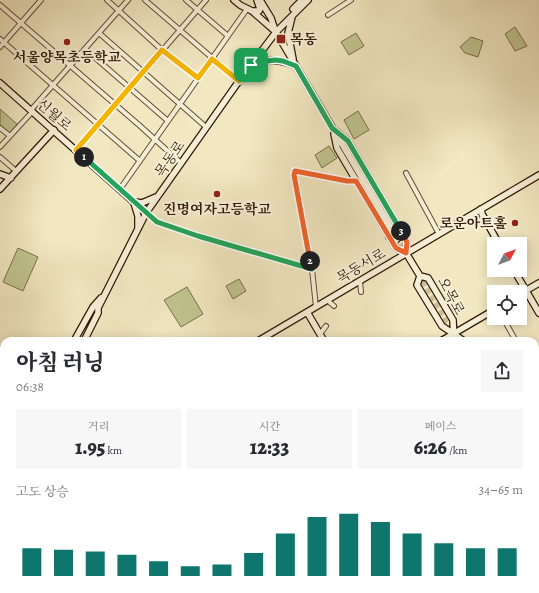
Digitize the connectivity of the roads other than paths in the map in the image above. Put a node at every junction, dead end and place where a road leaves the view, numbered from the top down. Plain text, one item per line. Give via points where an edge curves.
1 (41, 0) edge
2 (107, 0) edge
3 (128, 0) edge
4 (145, 0) edge
5 (186, 0) edge
6 (206, 0) edge
7 (234, 0) edge
8 (259, 0) edge
9 (302, 0) edge
10 (308, 0) edge
11 (351, 0) edge
12 (0, 5) edge
13 (119, 10) junction
14 (198, 10) junction
15 (249, 10) junction
16 (293, 14) junction
17 (328, 15) dead end
18 (21, 23) junction
19 (179, 30) junction
20 (276, 32) junction
21 (99, 33) junction
22 (228, 36) junction
23 (0, 39) edge
24 (4, 42) junction
25 (0, 47) edge
26 (85, 49) junction
27 (162, 50) junction
28 (212, 59) junction
29 (295, 64) junction
30 (251, 65) junction
31 (71, 66) junction
32 (144, 72) junction
33 (198, 78) junction
34 (239, 81) junction
35 (0, 83) edge
36 (53, 85) junction
37 (129, 88) junction
38 (116, 104) junction
39 (180, 104) junction
40 (32, 111) junction
41 (168, 121) junction
42 (99, 124) junction
43 (206, 127) junction
44 (0, 128) edge
45 (332, 128) junction
46 (54, 130) junction
47 (10, 136) junction
48 (155, 139) junction
49 (0, 147) edge
50 (76, 150) junction
51 (0, 157) edge
52 (140, 161) junction
53 (181, 163) junction
54 (16, 171) junction
55 (406, 173) dead end
56 (0, 174) edge
57 (539, 175) edge
58 (11, 178) junction
59 (356, 181) junction
60 (0, 188) edge
61 (120, 189) junction
62 (158, 196) junction
63 (133, 201) junction
64 (481, 209) junction
65 (146, 213) junction
66 (392, 229) tunnel mouth
67 (138, 230) junction
68 (401, 232) junction
69 (439, 234) junction
70 (389, 237) junction
71 (495, 237) edge
72 (406, 253) junction
73 (312, 269) junction
74 (420, 276) junction
75 (360, 281) junction
76 (539, 283) edge
77 (527, 290) edge
78 (361, 292) dead end
79 (527, 293) edge
80 (105, 294) junction
81 (327, 300) junction
82 (334, 306) dead end
83 (316, 307) junction
84 (98, 308) junction
85 (307, 312) junction
86 (539, 313) edge
87 (487, 314) edge
88 (507, 325) edge
89 (326, 326) dead end
90 (320, 334) junction
91 (454, 334) junction
92 (76, 337) edge
93 (79, 337) edge
94 (86, 337) edge
95 (90, 337) edge
96 (265, 337) edge
97 (322, 337) edge
98 (448, 337) edge
99 (458, 337) edge
100 (514, 337) edge

1 - 18 street
2 - 13 street
3 - 13 street
4 - 19 street
5 - 14 street
6 - 14 street
7 - 15 main road, 오목로
8 - 15 main road via 259,11
8 - 20 main road via 271,18
9 - 20 main road, 목동로 via 282,19
10 - 16 main road, 목동로
11 - 17 street
12 - 18 street
13 - 21 street
13 - 27 street
14 - 19 street
14 - 22 street
15 - 20 main road, 오목로
15 - 22 street
16 - 20 main road, 목동로
16 - 29 main road via 288,33
18 - 24 street
18 - 31 street
19 - 27 street
19 - 28 street
20 - 29 main road, 오목로
20 - 30 main road, 목동로
21 - 26 street
21 - 32 street
22 - 28 street
23 - 24 street
24 - 25 street
24 - 36 street
26 - 31 street
26 - 37 street
27 - 32 street
27 - 33 street
28 - 33 street
28 - 34 street
29 - 30 main road via 276,60
29 - 45 main road, 오목로
30 - 34 main road, 목동로
31 - 36 street
31 - 38 street
32 - 37 street
32 - 39 street
33 - 39 street
34 - 43 main road, 목동로
35 - 40 main road, 신월로
36 - 40 street
36 - 42 street
37 - 38 street
37 - 41 street
38 - 42 street
38 - 48 street
39 - 41 street
39 - 43 street
40 - 46 main road, 신월로
40 - 47 street
41 - 48 street
42 - 50 street
42 - 52 street
43 - 53 main road, 목동로
44 - 47 street
45 - 59 main road, 오목로 via 337,148
45 - 66 main road, 오목로
45 - 68 main road, 오목로 via 348,141
46 - 50 main road, 신월로
46 - 54 main road
47 - 49 street
48 - 52 street
48 - 53 street
50 - 61 main road, 신월로
51 - 54 street
52 - 61 street
53 - 62 main road, 목동로
54 - 58 main road
55 - 69 street
56 - 58 main road
57 - 64 main road, 목동서로
58 - 60 main road
59 - 70 main road, 오목로
59 - 73 street via 295,171
61 - 63 main road, 신월로
62 - 63 main road via 142,203
62 - 65 main road, 목동로
63 - 65 main road, 신월로
63 - 67 main road via 138,216
64 - 69 main road, 목동서로
64 - 71 main road
65 - 67 main road, 목동로
65 - 73 street via 157,222 198,236
67 - 80 main road, 목동로
68 - 70 main road via 396,240
68 - 72 main road, 오목로 via 407,242
69 - 72 main road, 목동서로
70 - 72 main road, 오목로 via 396,248
72 - 74 main road, 오목로
72 - 75 main road, 목동서로
73 - 83 street
74 - 91 main road, 오목로 via 428,278 453,320
74 - 91 main road, 오목로 via 418,285 438,320
75 - 78 street
75 - 81 main road, 목동서로
76 - 77 main road
79 - 86 main road
80 - 84 main road, 목동로
80 - 92 main road via 93,307
80 - 95 main road via 101,312
81 - 82 street
81 - 83 main road, 목동서로
83 - 85 main road, 목동서로
84 - 93 main road, 목동로 via 93,311
84 - 94 main road, 목동로
85 - 90 main road
85 - 96 main road, 목동서로
87 - 91 main road
88 - 100 street
89 - 90 street
90 - 97 main road
91 - 98 main road
91 - 99 main road, 오목로

